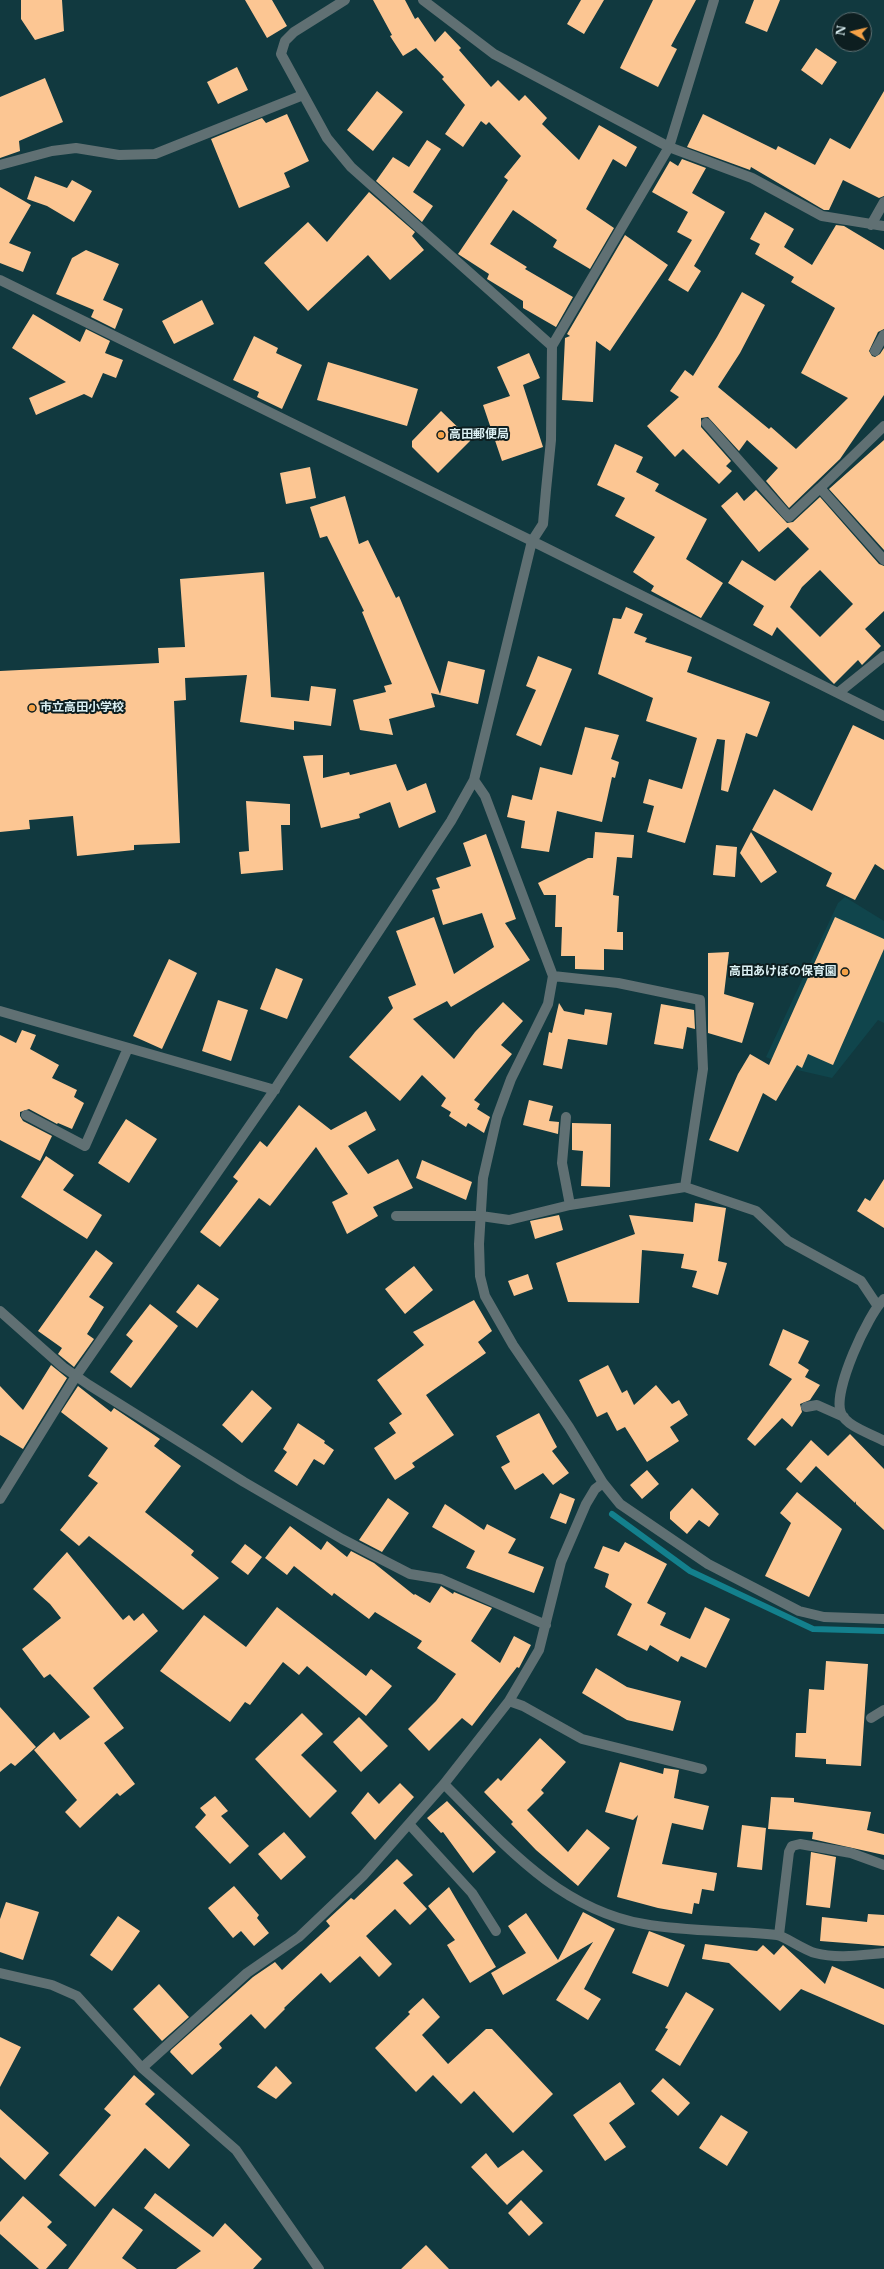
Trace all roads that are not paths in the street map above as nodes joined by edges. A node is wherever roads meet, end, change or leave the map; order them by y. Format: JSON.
{"nodes":[{"id":1,"x":345,"y":0,"type":"edge"},
{"id":2,"x":423,"y":0,"type":"edge"},
{"id":3,"x":714,"y":0,"type":"edge"},
{"id":4,"x":303,"y":95,"type":"junction"},
{"id":5,"x":669,"y":147,"type":"junction"},
{"id":6,"x":0,"y":165,"type":"edge"},
{"id":7,"x":884,"y":202,"type":"edge"},
{"id":8,"x":870,"y":225,"type":"junction"},
{"id":9,"x":884,"y":226,"type":"edge"},
{"id":10,"x":0,"y":280,"type":"edge"},
{"id":11,"x":884,"y":335,"type":"edge"},
{"id":12,"x":552,"y":346,"type":"junction"},
{"id":13,"x":875,"y":351,"type":"dead end"},
{"id":14,"x":706,"y":423,"type":"dead end"},
{"id":15,"x":884,"y":426,"type":"edge"},
{"id":16,"x":820,"y":488,"type":"junction"},
{"id":17,"x":532,"y":541,"type":"junction"},
{"id":18,"x":884,"y":560,"type":"edge"},
{"id":19,"x":884,"y":656,"type":"edge"},
{"id":20,"x":838,"y":693,"type":"junction"},
{"id":21,"x":884,"y":716,"type":"edge"},
{"id":22,"x":474,"y":780,"type":"junction"},
{"id":23,"x":552,"y":976,"type":"junction"},
{"id":24,"x":0,"y":1011,"type":"edge"},
{"id":25,"x":128,"y":1048,"type":"junction"},
{"id":26,"x":275,"y":1090,"type":"junction"},
{"id":27,"x":26,"y":1115,"type":"dead end"},
{"id":28,"x":566,"y":1118,"type":"dead end"},
{"id":29,"x":685,"y":1187,"type":"junction"},
{"id":30,"x":570,"y":1205,"type":"junction"},
{"id":31,"x":396,"y":1216,"type":"dead end"},
{"id":32,"x":481,"y":1216,"type":"junction"},
{"id":33,"x":881,"y":1302,"type":"edge"},
{"id":34,"x":0,"y":1311,"type":"edge"},
{"id":35,"x":76,"y":1376,"type":"junction"},
{"id":36,"x":806,"y":1408,"type":"dead end"},
{"id":37,"x":844,"y":1417,"type":"junction"},
{"id":38,"x":884,"y":1441,"type":"edge"},
{"id":39,"x":603,"y":1483,"type":"junction"},
{"id":40,"x":0,"y":1499,"type":"edge"},
{"id":41,"x":884,"y":1619,"type":"edge"},
{"id":42,"x":546,"y":1625,"type":"junction"},
{"id":43,"x":509,"y":1701,"type":"junction"},
{"id":44,"x":884,"y":1710,"type":"edge"},
{"id":45,"x":871,"y":1718,"type":"dead end"},
{"id":46,"x":702,"y":1769,"type":"dead end"},
{"id":47,"x":444,"y":1784,"type":"junction"},
{"id":48,"x":409,"y":1824,"type":"junction"},
{"id":49,"x":884,"y":1865,"type":"edge"},
{"id":50,"x":496,"y":1931,"type":"dead end"},
{"id":51,"x":779,"y":1935,"type":"junction"},
{"id":52,"x":884,"y":1953,"type":"edge"},
{"id":53,"x":0,"y":1973,"type":"edge"},
{"id":54,"x":142,"y":2068,"type":"junction"},
{"id":55,"x":319,"y":2269,"type":"edge"}],
"edges":[{"from":1,"to":4,"type":"street"},
{"from":2,"to":5,"type":"street"},
{"from":3,"to":5,"type":"street"},
{"from":4,"to":6,"type":"street"},
{"from":4,"to":12,"type":"street"},
{"from":5,"to":8,"type":"street"},
{"from":5,"to":12,"type":"street"},
{"from":7,"to":8,"type":"street"},
{"from":8,"to":9,"type":"street"},
{"from":10,"to":17,"type":"street"},
{"from":11,"to":13,"type":"street"},
{"from":12,"to":17,"type":"street"},
{"from":14,"to":16,"type":"street"},
{"from":15,"to":16,"type":"street"},
{"from":16,"to":18,"type":"street"},
{"from":17,"to":20,"type":"street"},
{"from":17,"to":22,"type":"street"},
{"from":19,"to":20,"type":"street"},
{"from":20,"to":21,"type":"street"},
{"from":22,"to":23,"type":"street"},
{"from":22,"to":26,"type":"street"},
{"from":23,"to":29,"type":"street"},
{"from":23,"to":32,"type":"street"},
{"from":24,"to":25,"type":"street"},
{"from":25,"to":26,"type":"street"},
{"from":25,"to":27,"type":"street"},
{"from":26,"to":35,"type":"street"},
{"from":28,"to":30,"type":"street"},
{"from":29,"to":30,"type":"street"},
{"from":29,"to":33,"type":"street"},
{"from":30,"to":32,"type":"street"},
{"from":31,"to":32,"type":"street"},
{"from":32,"to":39,"type":"street"},
{"from":33,"to":37,"type":"street"},
{"from":34,"to":35,"type":"street"},
{"from":35,"to":40,"type":"street"},
{"from":35,"to":42,"type":"street"},
{"from":36,"to":37,"type":"street"},
{"from":37,"to":38,"type":"street"},
{"from":39,"to":41,"type":"street"},
{"from":39,"to":42,"type":"street"},
{"from":42,"to":43,"type":"street"},
{"from":43,"to":46,"type":"street"},
{"from":43,"to":47,"type":"street"},
{"from":44,"to":45,"type":"street"},
{"from":47,"to":48,"type":"street"},
{"from":47,"to":51,"type":"street"},
{"from":48,"to":50,"type":"street"},
{"from":48,"to":54,"type":"street"},
{"from":49,"to":51,"type":"street"},
{"from":51,"to":52,"type":"street"},
{"from":53,"to":54,"type":"street"},
{"from":54,"to":55,"type":"street"}]}
